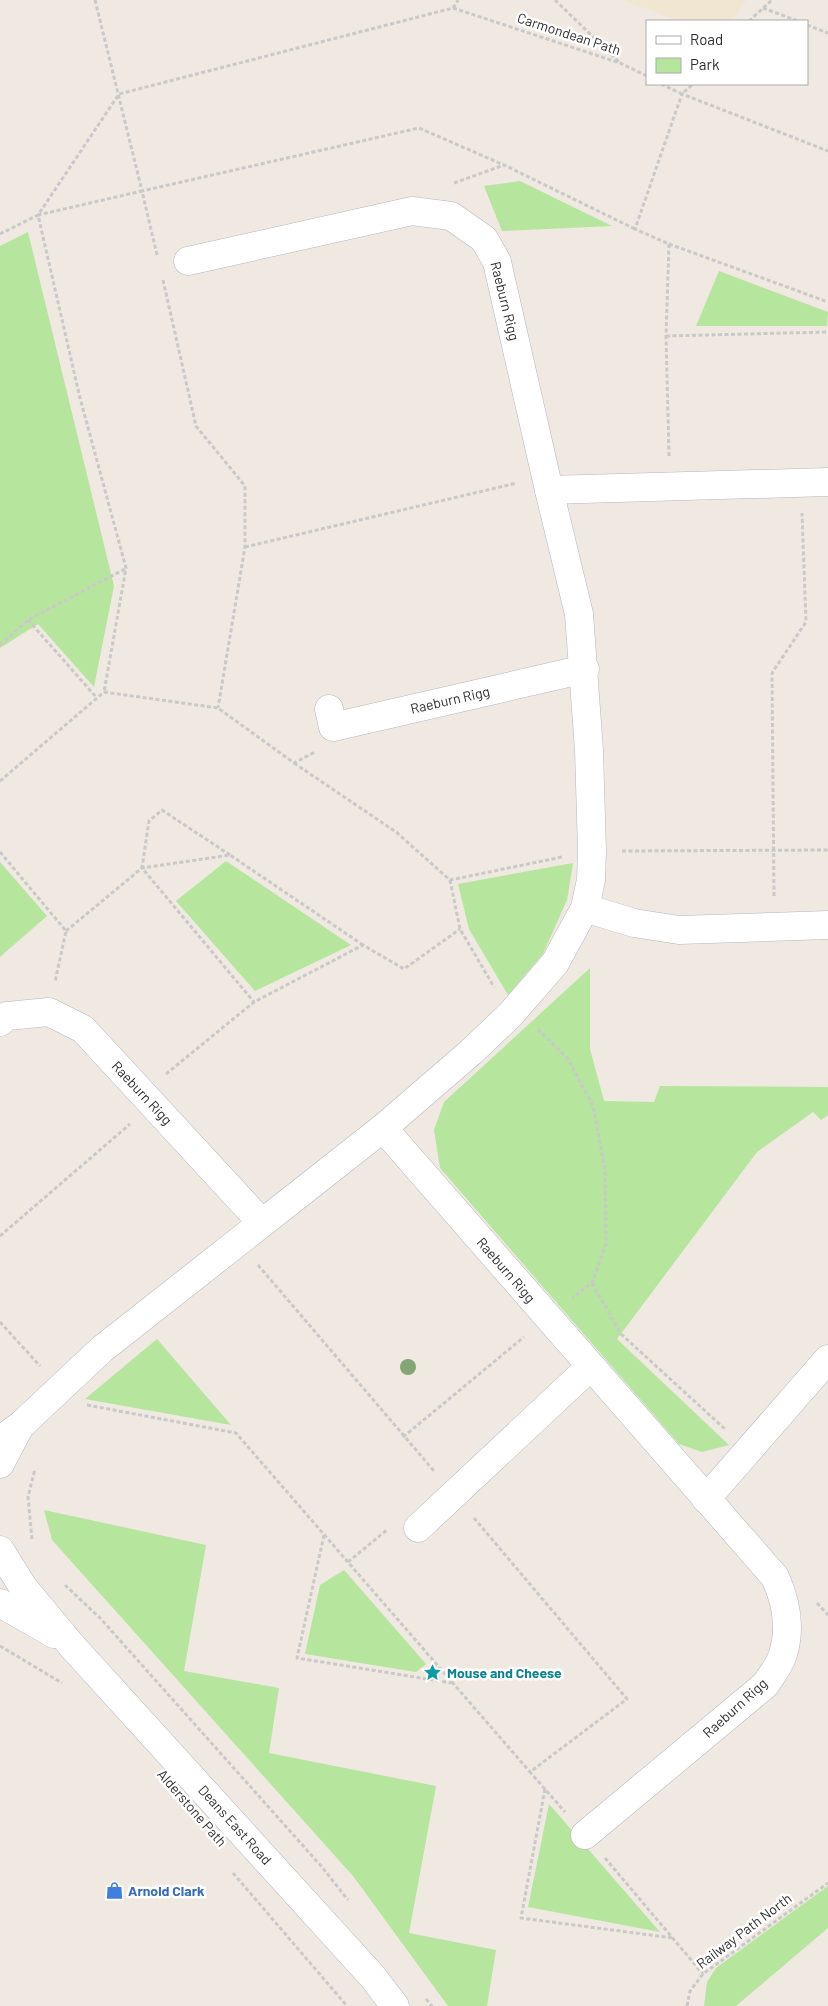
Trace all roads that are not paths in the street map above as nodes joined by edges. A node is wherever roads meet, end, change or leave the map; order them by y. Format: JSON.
{"nodes":[{"id":1,"x":188,"y":261,"type":"road end"},
{"id":2,"x":828,"y":482,"type":"edge"},
{"id":3,"x":547,"y":483,"type":"junction"},
{"id":4,"x":585,"y":669,"type":"junction"},
{"id":5,"x":331,"y":718,"type":"road end"},
{"id":6,"x":585,"y":908,"type":"junction"},
{"id":7,"x":828,"y":926,"type":"edge"},
{"id":8,"x":0,"y":1022,"type":"edge"},
{"id":9,"x":383,"y":1128,"type":"junction"},
{"id":10,"x":262,"y":1223,"type":"junction"},
{"id":11,"x":828,"y":1358,"type":"edge"},
{"id":12,"x":590,"y":1367,"type":"junction"},
{"id":13,"x":10,"y":1433,"type":"edge"},
{"id":14,"x":0,"y":1464,"type":"edge"},
{"id":15,"x":706,"y":1500,"type":"junction"},
{"id":16,"x":418,"y":1528,"type":"road end"},
{"id":17,"x":0,"y":1550,"type":"edge"},
{"id":18,"x":0,"y":1603,"type":"edge"},
{"id":19,"x":72,"y":1646,"type":"junction"},
{"id":20,"x":585,"y":1835,"type":"road end"},
{"id":21,"x":396,"y":2006,"type":"edge"}],
"edges":[{"from":1,"to":3,"type":"street","name":"Raeburn Rigg"},
{"from":2,"to":3,"type":"street"},
{"from":3,"to":4,"type":"street","name":"Raeburn Rigg"},
{"from":4,"to":5,"type":"street","name":"Raeburn Rigg"},
{"from":4,"to":6,"type":"street","name":"Raeburn Rigg"},
{"from":6,"to":7,"type":"street"},
{"from":6,"to":9,"type":"street","name":"Raeburn Rigg"},
{"from":8,"to":10,"type":"street","name":"Raeburn Rigg"},
{"from":9,"to":10,"type":"street","name":"Raeburn Rigg"},
{"from":9,"to":12,"type":"street","name":"Raeburn Rigg"},
{"from":10,"to":13,"type":"street","name":"Raeburn Rigg"},
{"from":11,"to":15,"type":"street"},
{"from":12,"to":15,"type":"street","name":"Raeburn Rigg"},
{"from":12,"to":16,"type":"street"},
{"from":13,"to":14,"type":"street","name":"Raeburn Rigg"},
{"from":15,"to":20,"type":"street","name":"Raeburn Rigg"},
{"from":17,"to":19,"type":"street","name":"Deans East Road"},
{"from":18,"to":19,"type":"street","name":"Deans East Road"},
{"from":19,"to":21,"type":"street","name":"Deans East Road"}]}
